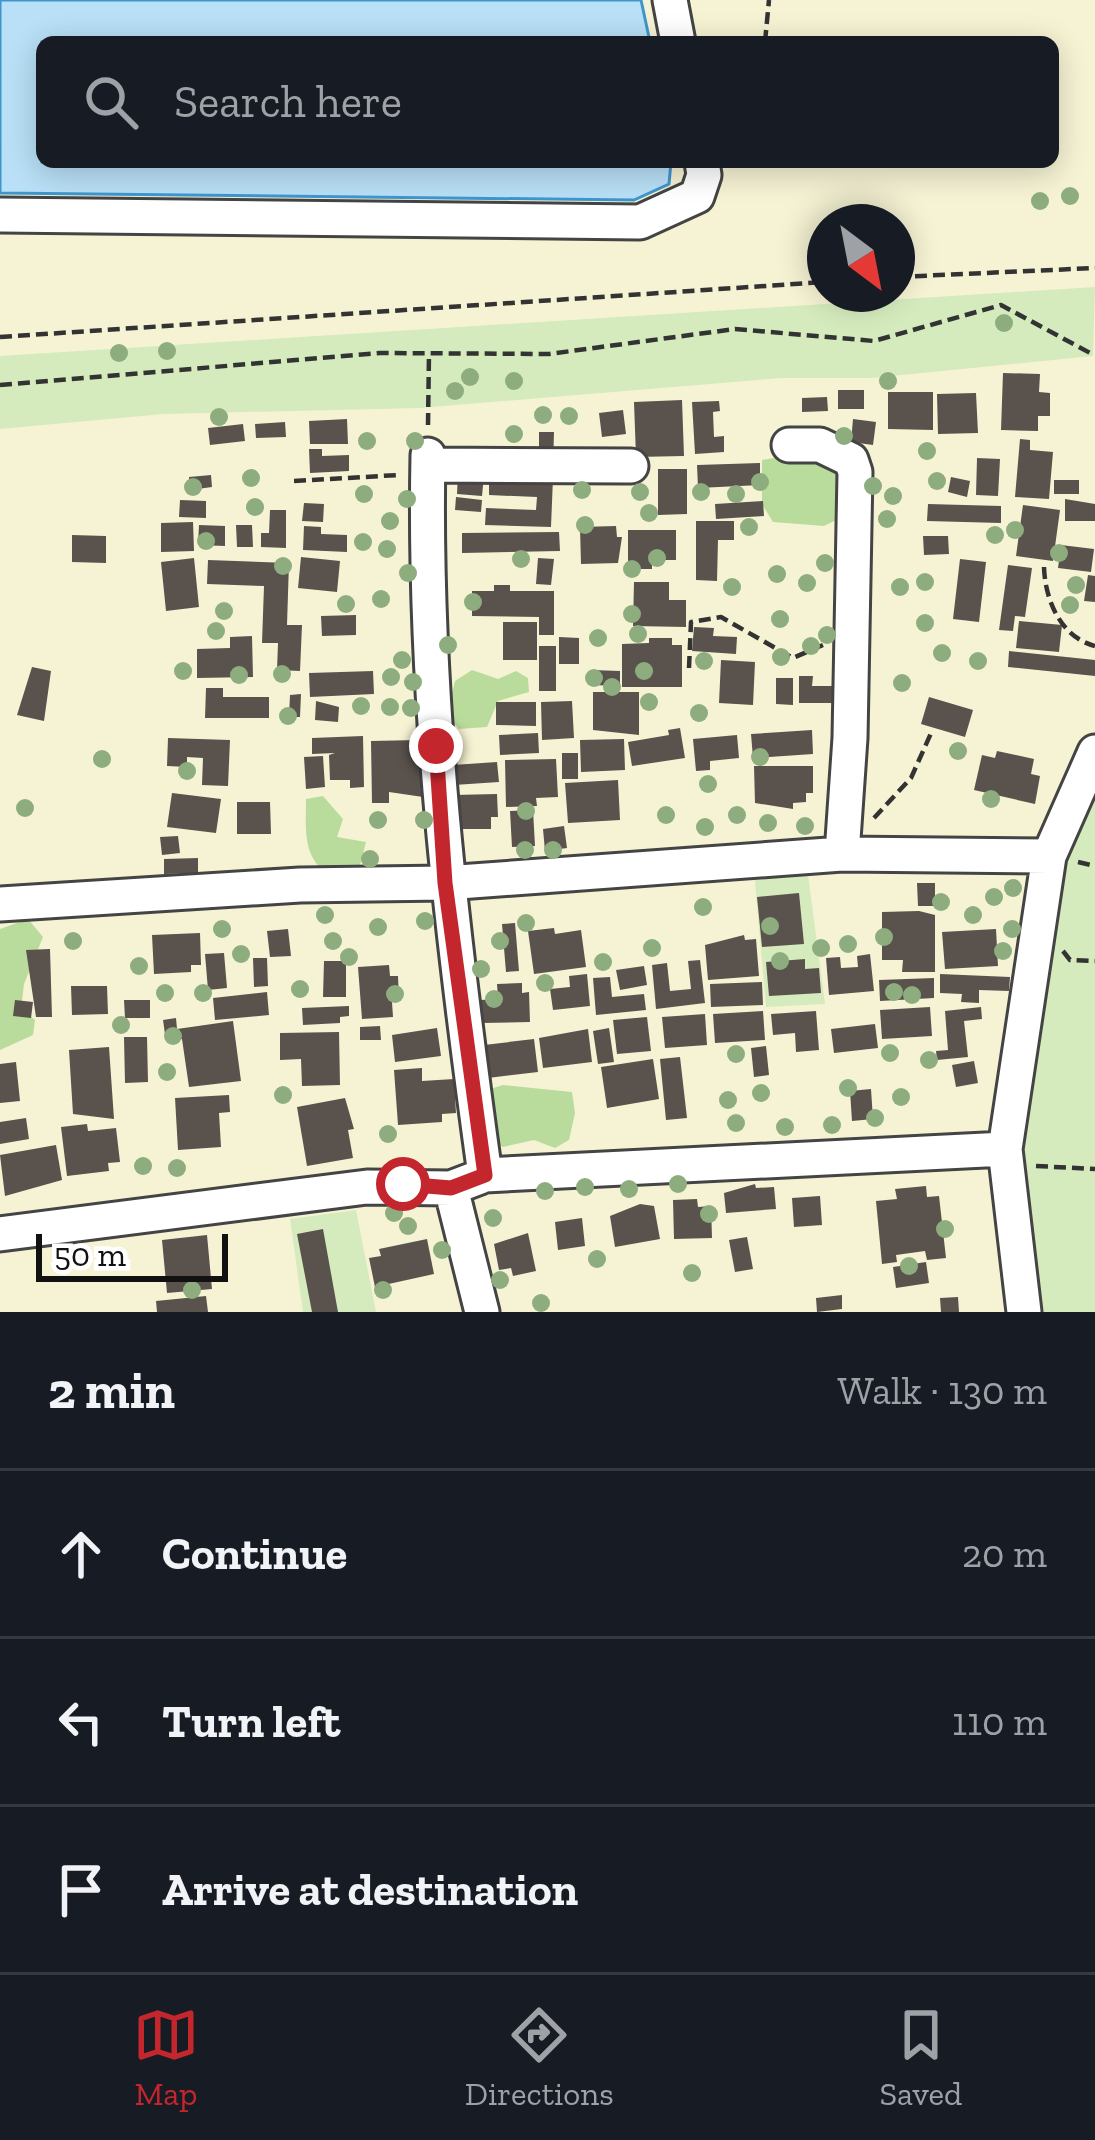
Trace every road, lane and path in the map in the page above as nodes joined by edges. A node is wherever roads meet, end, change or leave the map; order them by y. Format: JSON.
{"nodes":[{"id":1,"x":670,"y":0,"type":"edge"},
{"id":2,"x":769,"y":0,"type":"edge"},
{"id":3,"x":677,"y":36,"type":"edge"},
{"id":4,"x":766,"y":36,"type":"edge"},
{"id":5,"x":703,"y":168,"type":"edge"},
{"id":6,"x":0,"y":215,"type":"edge"},
{"id":7,"x":1095,"y":268,"type":"edge"},
{"id":8,"x":915,"y":276,"type":"edge"},
{"id":9,"x":807,"y":283,"type":"edge"},
{"id":10,"x":0,"y":337,"type":"edge"},
{"id":11,"x":430,"y":353,"type":"junction"},
{"id":12,"x":1092,"y":354,"type":"edge"},
{"id":13,"x":0,"y":385,"type":"edge"},
{"id":14,"x":789,"y":445,"type":"dead end"},
{"id":15,"x":631,"y":466,"type":"dead end"},
{"id":16,"x":428,"y":468,"type":"junction"},
{"id":17,"x":294,"y":481,"type":"dead end"},
{"id":18,"x":1044,"y":567,"type":"dead end"},
{"id":19,"x":853,"y":638,"type":"junction"},
{"id":20,"x":1095,"y":646,"type":"edge"},
{"id":21,"x":688,"y":668,"type":"dead end"},
{"id":22,"x":932,"y":730,"type":"dead end"},
{"id":23,"x":1095,"y":752,"type":"edge"},
{"id":24,"x":842,"y":854,"type":"junction"},
{"id":25,"x":1048,"y":856,"type":"junction"},
{"id":26,"x":445,"y":883,"type":"junction"},
{"id":27,"x":0,"y":904,"type":"edge"},
{"id":28,"x":1006,"y":1160,"type":"junction"},
{"id":29,"x":1095,"y":1169,"type":"edge"},
{"id":30,"x":485,"y":1175,"type":"junction"},
{"id":31,"x":451,"y":1188,"type":"junction"},
{"id":32,"x":0,"y":1234,"type":"edge"},
{"id":33,"x":482,"y":1312,"type":"edge"},
{"id":34,"x":1024,"y":1312,"type":"edge"}],
"edges":[{"from":1,"to":3,"type":"street"},
{"from":2,"to":4,"type":"path"},
{"from":5,"to":6,"type":"street"},
{"from":7,"to":8,"type":"path"},
{"from":9,"to":10,"type":"path"},
{"from":11,"to":12,"type":"path"},
{"from":11,"to":13,"type":"path"},
{"from":11,"to":16,"type":"path"},
{"from":14,"to":19,"type":"street"},
{"from":15,"to":16,"type":"street"},
{"from":16,"to":17,"type":"path"},
{"from":16,"to":26,"type":"street"},
{"from":18,"to":20,"type":"path"},
{"from":19,"to":21,"type":"path"},
{"from":19,"to":24,"type":"street"},
{"from":22,"to":24,"type":"path"},
{"from":23,"to":25,"type":"street"},
{"from":24,"to":25,"type":"street"},
{"from":24,"to":26,"type":"street"},
{"from":25,"to":28,"type":"street"},
{"from":26,"to":27,"type":"street"},
{"from":26,"to":30,"type":"street"},
{"from":28,"to":29,"type":"path"},
{"from":28,"to":30,"type":"street"},
{"from":28,"to":34,"type":"street"},
{"from":30,"to":31,"type":"street"},
{"from":31,"to":32,"type":"street"},
{"from":31,"to":33,"type":"street"}]}
